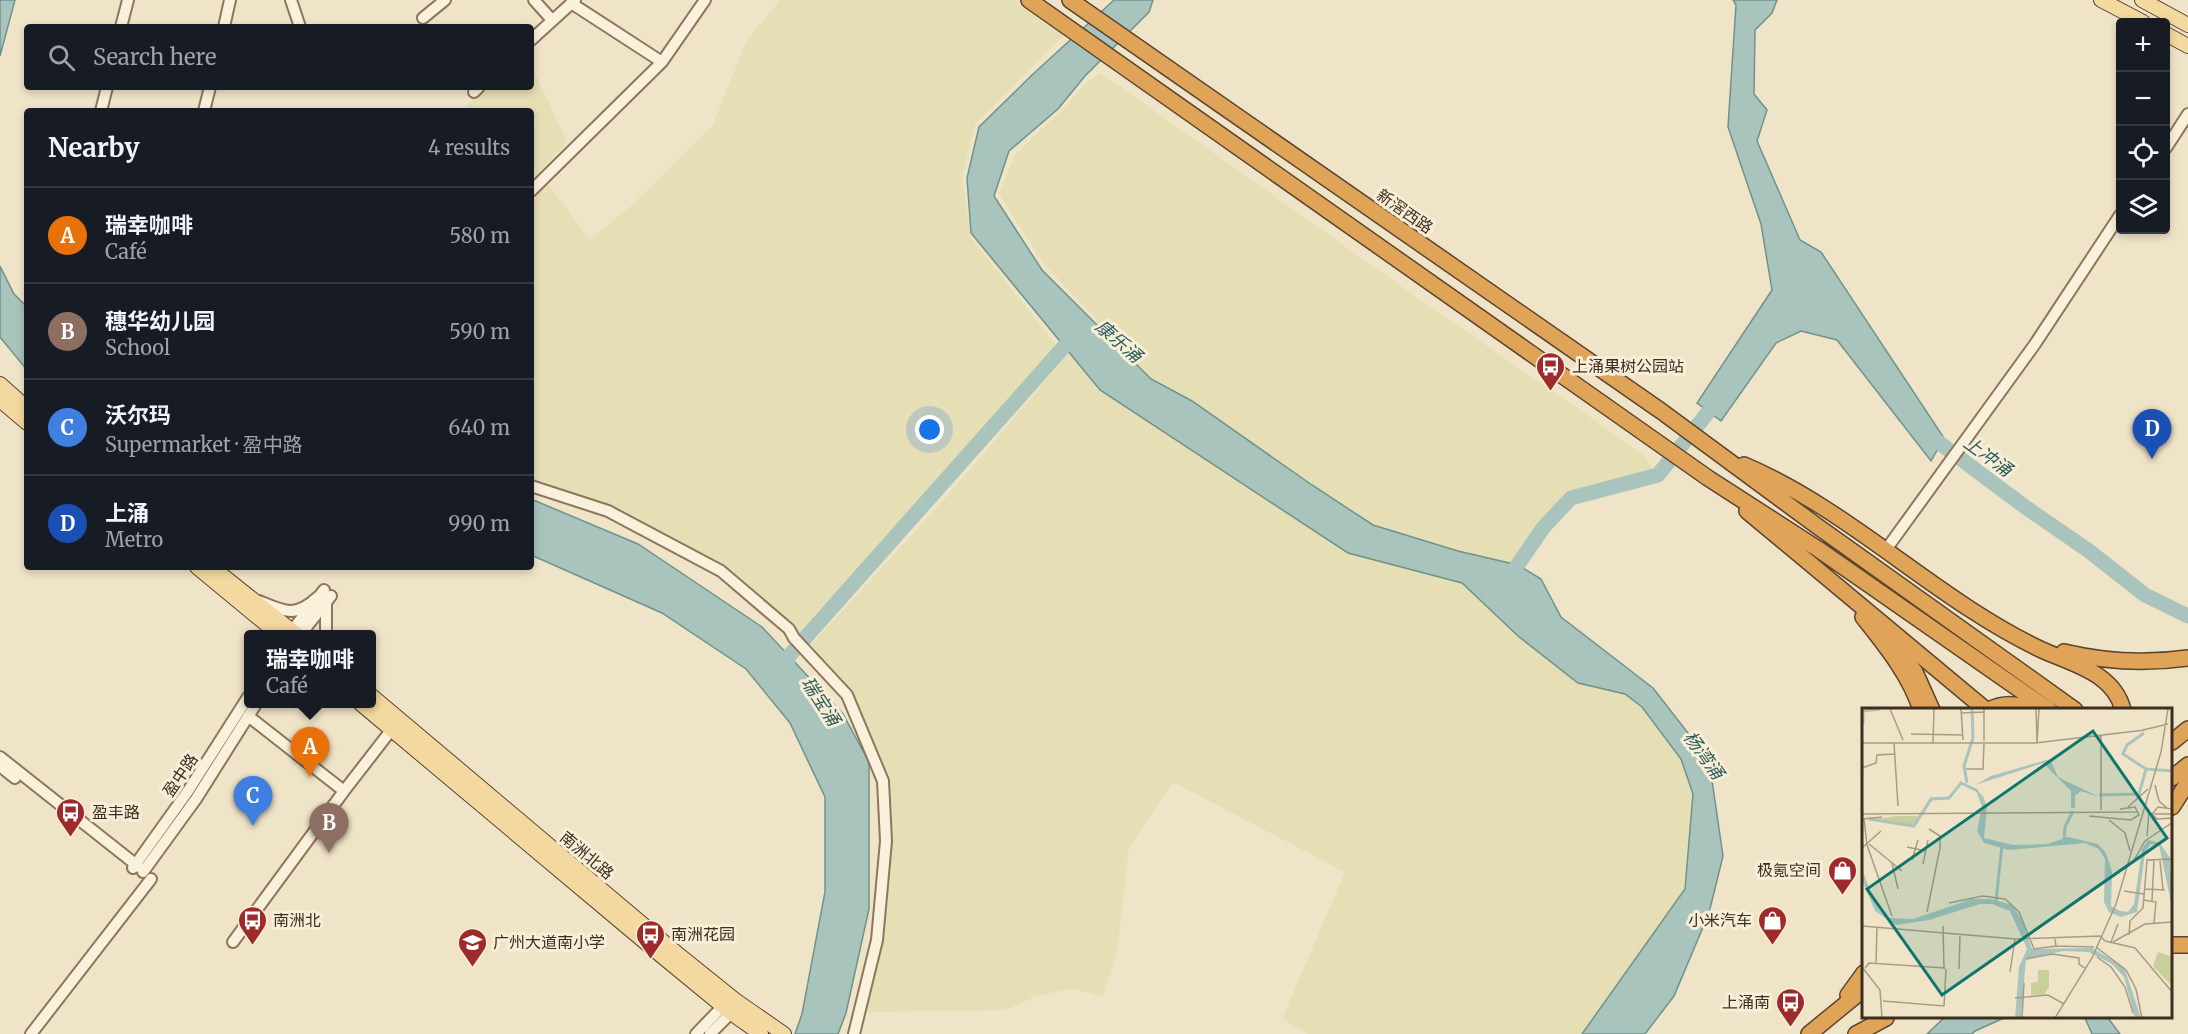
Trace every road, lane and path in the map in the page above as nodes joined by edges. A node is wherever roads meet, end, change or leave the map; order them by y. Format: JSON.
{"nodes":[{"id":1,"x":128,"y":0,"type":"edge"},
{"id":2,"x":230,"y":0,"type":"edge"},
{"id":3,"x":291,"y":0,"type":"edge"},
{"id":4,"x":445,"y":0,"type":"edge"},
{"id":5,"x":534,"y":0,"type":"edge"},
{"id":6,"x":705,"y":0,"type":"edge"},
{"id":7,"x":1029,"y":0,"type":"edge"},
{"id":8,"x":1070,"y":0,"type":"edge"},
{"id":9,"x":2101,"y":0,"type":"edge"},
{"id":10,"x":2142,"y":0,"type":"edge"},
{"id":11,"x":573,"y":2,"type":"edge"},
{"id":12,"x":423,"y":18,"type":"dead end"},
{"id":13,"x":2135,"y":18,"type":"edge"},
{"id":14,"x":552,"y":20,"type":"junction"},
{"id":15,"x":123,"y":24,"type":"edge"},
{"id":16,"x":225,"y":24,"type":"edge"},
{"id":17,"x":299,"y":24,"type":"edge"},
{"id":18,"x":2188,"y":25,"type":"edge"},
{"id":19,"x":2170,"y":36,"type":"edge"},
{"id":20,"x":534,"y":37,"type":"edge"},
{"id":21,"x":2188,"y":46,"type":"edge"},
{"id":22,"x":662,"y":62,"type":"junction"},
{"id":23,"x":106,"y":90,"type":"edge"},
{"id":24,"x":209,"y":90,"type":"edge"},
{"id":25,"x":102,"y":108,"type":"edge"},
{"id":26,"x":205,"y":108,"type":"edge"},
{"id":27,"x":2188,"y":114,"type":"edge"},
{"id":28,"x":2170,"y":142,"type":"edge"},
{"id":29,"x":534,"y":188,"type":"edge"},
{"id":30,"x":2116,"y":222,"type":"edge"},
{"id":31,"x":0,"y":384,"type":"edge"},
{"id":32,"x":0,"y":400,"type":"edge"},
{"id":33,"x":24,"y":405,"type":"edge"},
{"id":34,"x":24,"y":420,"type":"edge"},
{"id":35,"x":1719,"y":454,"type":"junction"},
{"id":36,"x":1708,"y":478,"type":"junction"},
{"id":37,"x":534,"y":487,"type":"edge"},
{"id":38,"x":1885,"y":551,"type":"junction"},
{"id":39,"x":200,"y":570,"type":"edge"},
{"id":40,"x":216,"y":570,"type":"edge"},
{"id":41,"x":1830,"y":582,"type":"junction"},
{"id":42,"x":325,"y":597,"type":"junction"},
{"id":43,"x":250,"y":598,"type":"junction"},
{"id":44,"x":285,"y":630,"type":"edge"},
{"id":45,"x":286,"y":630,"type":"edge"},
{"id":46,"x":295,"y":630,"type":"edge"},
{"id":47,"x":326,"y":630,"type":"edge"},
{"id":48,"x":2006,"y":630,"type":"junction"},
{"id":49,"x":2188,"y":658,"type":"edge"},
{"id":50,"x":376,"y":699,"type":"edge"},
{"id":51,"x":244,"y":705,"type":"edge"},
{"id":52,"x":253,"y":708,"type":"edge"},
{"id":53,"x":366,"y":708,"type":"edge"},
{"id":54,"x":1920,"y":708,"type":"edge"},
{"id":55,"x":1931,"y":708,"type":"edge"},
{"id":56,"x":1985,"y":708,"type":"edge"},
{"id":57,"x":2025,"y":708,"type":"edge"},
{"id":58,"x":2046,"y":708,"type":"edge"},
{"id":59,"x":2072,"y":708,"type":"edge"},
{"id":60,"x":2122,"y":708,"type":"edge"},
{"id":61,"x":248,"y":716,"type":"junction"},
{"id":62,"x":392,"y":729,"type":"junction"},
{"id":63,"x":2188,"y":729,"type":"edge"},
{"id":64,"x":2173,"y":741,"type":"edge"},
{"id":65,"x":0,"y":757,"type":"edge"},
{"id":66,"x":2188,"y":765,"type":"edge"},
{"id":67,"x":0,"y":766,"type":"edge"},
{"id":68,"x":2173,"y":777,"type":"edge"},
{"id":69,"x":2188,"y":782,"type":"edge"},
{"id":70,"x":344,"y":791,"type":"junction"},
{"id":71,"x":2173,"y":805,"type":"edge"},
{"id":72,"x":141,"y":871,"type":"junction"},
{"id":73,"x":233,"y":942,"type":"dead end"},
{"id":74,"x":1862,"y":976,"type":"edge"},
{"id":75,"x":1862,"y":991,"type":"edge"},
{"id":76,"x":730,"y":1006,"type":"junction"},
{"id":77,"x":1837,"y":1012,"type":"junction"},
{"id":78,"x":1874,"y":1019,"type":"edge"},
{"id":79,"x":1882,"y":1019,"type":"edge"},
{"id":80,"x":31,"y":1034,"type":"edge"},
{"id":81,"x":696,"y":1034,"type":"edge"},
{"id":82,"x":710,"y":1034,"type":"edge"},
{"id":83,"x":761,"y":1034,"type":"edge"},
{"id":84,"x":784,"y":1034,"type":"edge"},
{"id":85,"x":854,"y":1034,"type":"edge"},
{"id":86,"x":1809,"y":1034,"type":"edge"},
{"id":87,"x":1856,"y":1034,"type":"edge"}],
"edges":[{"from":1,"to":15,"type":"street"},
{"from":2,"to":16,"type":"street"},
{"from":3,"to":17,"type":"street"},
{"from":4,"to":12,"type":"street"},
{"from":5,"to":14,"type":"street"},
{"from":6,"to":22,"type":"street"},
{"from":7,"to":36,"type":"highway"},
{"from":8,"to":35,"type":"highway","name":"新滘西路"},
{"from":9,"to":13,"type":"main road"},
{"from":10,"to":18,"type":"main road"},
{"from":11,"to":14,"type":"street"},
{"from":11,"to":22,"type":"street"},
{"from":14,"to":20,"type":"street"},
{"from":19,"to":21,"type":"main road"},
{"from":22,"to":29,"type":"street"},
{"from":23,"to":25,"type":"street"},
{"from":24,"to":26,"type":"street"},
{"from":27,"to":28,"type":"street"},
{"from":30,"to":38,"type":"street"},
{"from":31,"to":33,"type":"main road"},
{"from":32,"to":34,"type":"main road"},
{"from":35,"to":38,"type":"highway"},
{"from":35,"to":59,"type":"highway"},
{"from":36,"to":41,"type":"highway"},
{"from":36,"to":58,"type":"highway"},
{"from":37,"to":85,"type":"street"},
{"from":38,"to":48,"type":"highway"},
{"from":39,"to":44,"type":"main road"},
{"from":40,"to":43,"type":"main road"},
{"from":41,"to":54,"type":"highway"},
{"from":41,"to":55,"type":"highway"},
{"from":41,"to":56,"type":"highway"},
{"from":42,"to":43,"type":"street"},
{"from":42,"to":46,"type":"street"},
{"from":42,"to":47,"type":"street"},
{"from":43,"to":45,"type":"main road"},
{"from":48,"to":49,"type":"highway"},
{"from":48,"to":60,"type":"highway"},
{"from":50,"to":76,"type":"main road","name":"南洲北路"},
{"from":51,"to":72,"type":"street","name":"盈中路"},
{"from":52,"to":61,"type":"street","name":"盈中路"},
{"from":53,"to":62,"type":"main road","name":"南洲北路"},
{"from":56,"to":57,"type":"highway"},
{"from":61,"to":70,"type":"street"},
{"from":61,"to":72,"type":"street","name":"盈中路"},
{"from":62,"to":70,"type":"street"},
{"from":62,"to":76,"type":"main road","name":"南洲北路"},
{"from":63,"to":64,"type":"highway"},
{"from":65,"to":72,"type":"street"},
{"from":66,"to":68,"type":"highway"},
{"from":67,"to":72,"type":"street"},
{"from":69,"to":71,"type":"highway"},
{"from":70,"to":73,"type":"street"},
{"from":72,"to":80,"type":"street","name":"盈中路"},
{"from":74,"to":77,"type":"highway"},
{"from":75,"to":77,"type":"highway"},
{"from":76,"to":81,"type":"street"},
{"from":76,"to":82,"type":"street"},
{"from":76,"to":83,"type":"main road","name":"南洲北路"},
{"from":76,"to":84,"type":"main road","name":"南洲北路"},
{"from":77,"to":86,"type":"highway"},
{"from":78,"to":87,"type":"highway"},
{"from":79,"to":87,"type":"highway"}]}
